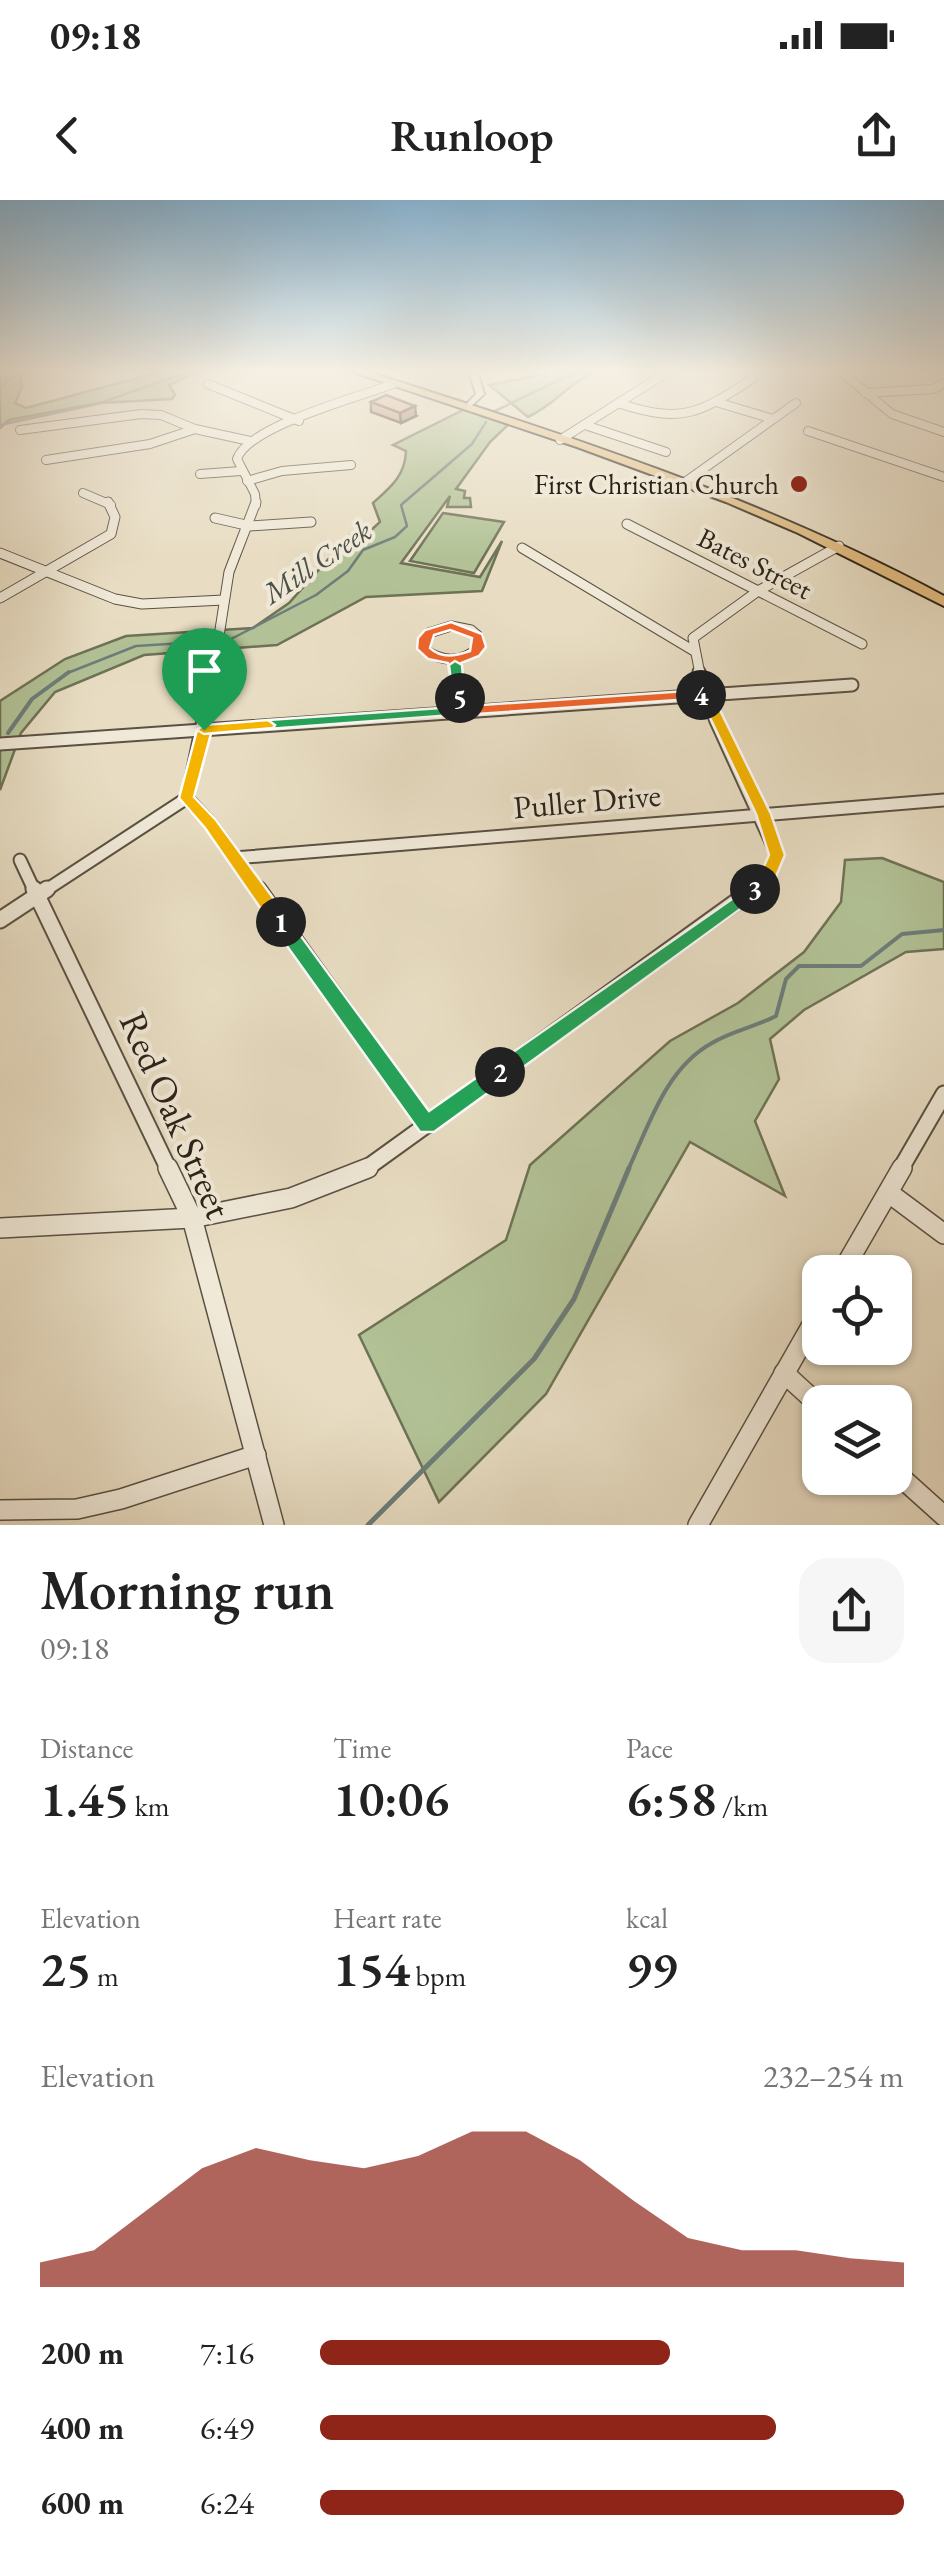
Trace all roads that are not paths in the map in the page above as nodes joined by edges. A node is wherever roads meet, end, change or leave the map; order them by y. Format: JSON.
{"nodes":[{"id":1,"x":184,"y":433,"type":"edge"},
{"id":2,"x":213,"y":433,"type":"edge"},
{"id":3,"x":270,"y":433,"type":"edge"},
{"id":4,"x":539,"y":433,"type":"edge"},
{"id":5,"x":572,"y":433,"type":"edge"},
{"id":6,"x":606,"y":433,"type":"edge"},
{"id":7,"x":753,"y":433,"type":"edge"},
{"id":8,"x":813,"y":433,"type":"edge"},
{"id":9,"x":560,"y":440,"type":"junction"},
{"id":10,"x":250,"y":441,"type":"junction"},
{"id":11,"x":666,"y":452,"type":"dead end"},
{"id":12,"x":46,"y":460,"type":"dead end"},
{"id":13,"x":350,"y":465,"type":"dead end"},
{"id":14,"x":200,"y":474,"type":"dead end"},
{"id":15,"x":244,"y":476,"type":"junction"},
{"id":16,"x":944,"y":477,"type":"edge"},
{"id":17,"x":684,"y":482,"type":"junction"},
{"id":18,"x":83,"y":493,"type":"dead end"},
{"id":19,"x":215,"y":518,"type":"dead end"},
{"id":20,"x":311,"y":522,"type":"dead end"},
{"id":21,"x":249,"y":524,"type":"junction"},
{"id":22,"x":627,"y":524,"type":"dead end"},
{"id":23,"x":839,"y":546,"type":"junction"},
{"id":24,"x":522,"y":548,"type":"dead end"},
{"id":25,"x":0,"y":553,"type":"edge"},
{"id":26,"x":46,"y":573,"type":"junction"},
{"id":27,"x":758,"y":591,"type":"junction"},
{"id":28,"x":0,"y":598,"type":"edge"},
{"id":29,"x":224,"y":600,"type":"junction"},
{"id":30,"x":944,"y":602,"type":"edge"},
{"id":31,"x":862,"y":644,"type":"dead end"},
{"id":32,"x":694,"y":651,"type":"junction"},
{"id":33,"x":454,"y":660,"type":"junction"},
{"id":34,"x":852,"y":685,"type":"dead end"},
{"id":35,"x":705,"y":694,"type":"junction"},
{"id":36,"x":462,"y":710,"type":"junction"},
{"id":37,"x":204,"y":730,"type":"junction"},
{"id":38,"x":0,"y":744,"type":"edge"},
{"id":39,"x":186,"y":798,"type":"junction"},
{"id":40,"x":944,"y":800,"type":"edge"},
{"id":41,"x":764,"y":814,"type":"junction"},
{"id":42,"x":234,"y":858,"type":"junction"},
{"id":43,"x":20,"y":860,"type":"dead end"},
{"id":44,"x":35,"y":898,"type":"junction"},
{"id":45,"x":0,"y":920,"type":"edge"},
{"id":46,"x":944,"y":1094,"type":"edge"},
{"id":47,"x":427,"y":1125,"type":"junction"},
{"id":48,"x":889,"y":1193,"type":"junction"},
{"id":49,"x":192,"y":1218,"type":"junction"},
{"id":50,"x":0,"y":1228,"type":"edge"},
{"id":51,"x":944,"y":1234,"type":"edge"},
{"id":52,"x":852,"y":1255,"type":"edge"},
{"id":53,"x":802,"y":1342,"type":"edge"},
{"id":54,"x":784,"y":1373,"type":"junction"},
{"id":55,"x":802,"y":1390,"type":"edge"},
{"id":56,"x":256,"y":1456,"type":"junction"},
{"id":57,"x":912,"y":1487,"type":"edge"},
{"id":58,"x":0,"y":1510,"type":"edge"},
{"id":59,"x":944,"y":1516,"type":"edge"},
{"id":60,"x":274,"y":1525,"type":"edge"},
{"id":61,"x":698,"y":1525,"type":"edge"}],
"edges":[{"from":1,"to":12,"type":"street"},
{"from":2,"to":10,"type":"street"},
{"from":3,"to":10,"type":"street"},
{"from":4,"to":9,"type":"main road"},
{"from":5,"to":9,"type":"street"},
{"from":6,"to":11,"type":"street"},
{"from":7,"to":17,"type":"street"},
{"from":8,"to":16,"type":"street"},
{"from":9,"to":17,"type":"main road"},
{"from":10,"to":15,"type":"street"},
{"from":13,"to":15,"type":"street"},
{"from":14,"to":15,"type":"street"},
{"from":15,"to":21,"type":"street"},
{"from":17,"to":23,"type":"main road"},
{"from":18,"to":26,"type":"street"},
{"from":19,"to":21,"type":"street"},
{"from":20,"to":21,"type":"street"},
{"from":21,"to":29,"type":"street"},
{"from":22,"to":27,"type":"street","name":"Bates Street"},
{"from":23,"to":27,"type":"street"},
{"from":23,"to":30,"type":"main road"},
{"from":24,"to":32,"type":"street"},
{"from":25,"to":26,"type":"street"},
{"from":26,"to":28,"type":"street"},
{"from":26,"to":29,"type":"street"},
{"from":27,"to":31,"type":"street","name":"Bates Street"},
{"from":27,"to":32,"type":"street"},
{"from":29,"to":37,"type":"street"},
{"from":32,"to":35,"type":"street"},
{"from":33,"to":33,"type":"street"},
{"from":33,"to":36,"type":"street"},
{"from":34,"to":35,"type":"street"},
{"from":35,"to":36,"type":"street"},
{"from":35,"to":41,"type":"street"},
{"from":36,"to":37,"type":"street"},
{"from":37,"to":38,"type":"street"},
{"from":37,"to":39,"type":"street"},
{"from":39,"to":42,"type":"street"},
{"from":39,"to":44,"type":"street"},
{"from":40,"to":41,"type":"street","name":"Puller Drive"},
{"from":41,"to":42,"type":"street","name":"Puller Drive"},
{"from":41,"to":47,"type":"street"},
{"from":42,"to":47,"type":"street"},
{"from":43,"to":44,"type":"street","name":"Red Oak Street"},
{"from":44,"to":45,"type":"street"},
{"from":44,"to":49,"type":"street","name":"Red Oak Street"},
{"from":46,"to":48,"type":"street"},
{"from":47,"to":49,"type":"street"},
{"from":48,"to":51,"type":"street"},
{"from":48,"to":52,"type":"street"},
{"from":49,"to":50,"type":"street"},
{"from":49,"to":56,"type":"street","name":"Red Oak Street"},
{"from":53,"to":54,"type":"street"},
{"from":54,"to":55,"type":"street"},
{"from":54,"to":61,"type":"street"},
{"from":56,"to":58,"type":"street"},
{"from":56,"to":60,"type":"street","name":"Red Oak Street"},
{"from":57,"to":59,"type":"street"}]}
